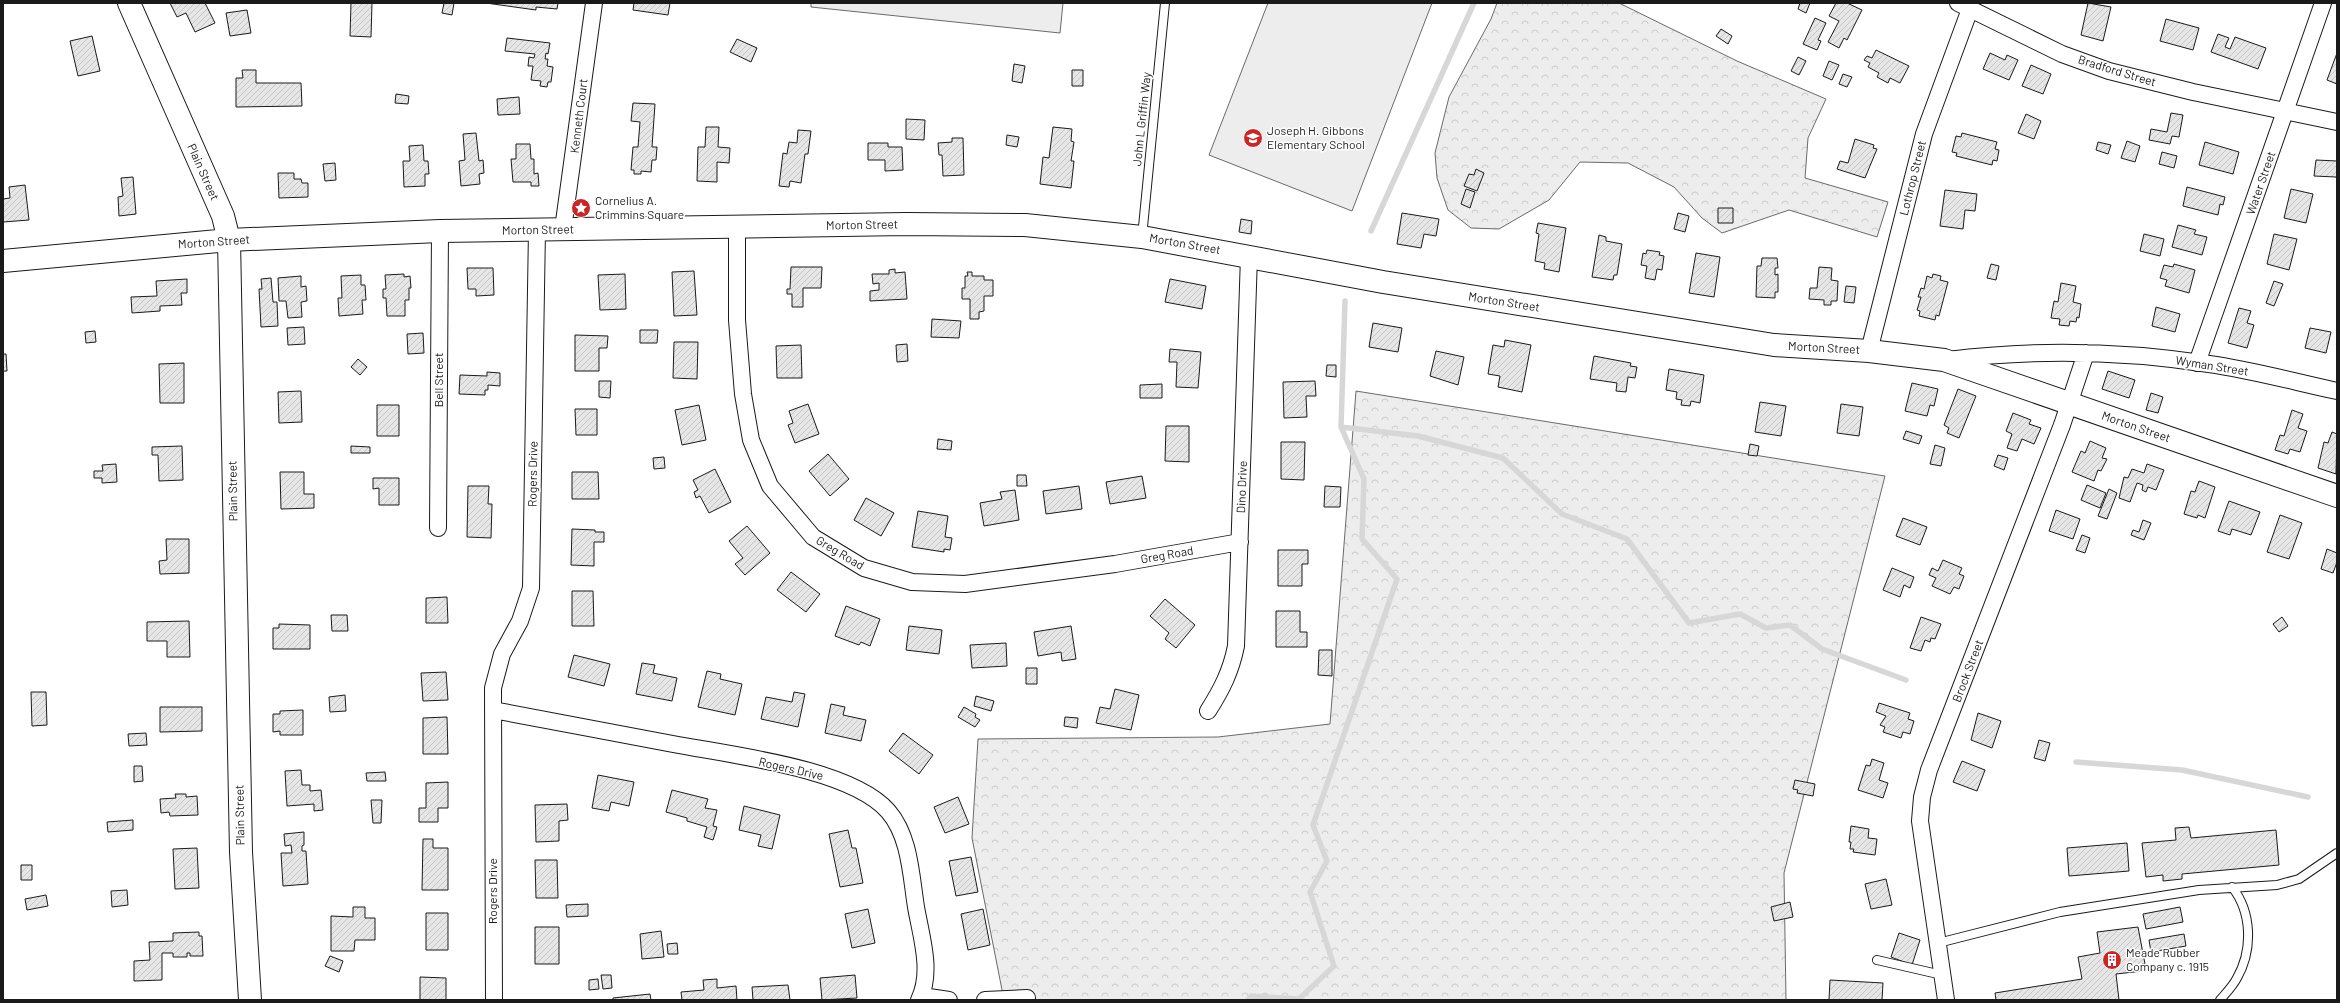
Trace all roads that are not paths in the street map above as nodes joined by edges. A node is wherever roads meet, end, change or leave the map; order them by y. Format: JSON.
{"nodes":[{"id":1,"x":129,"y":3,"type":"edge"},
{"id":2,"x":594,"y":3,"type":"edge"},
{"id":3,"x":1165,"y":3,"type":"edge"},
{"id":4,"x":2323,"y":3,"type":"edge"},
{"id":5,"x":1964,"y":6,"type":"edge"},
{"id":6,"x":2285,"y":112,"type":"junction"},
{"id":7,"x":2337,"y":122,"type":"edge"},
{"id":8,"x":737,"y":228,"type":"junction"},
{"id":9,"x":563,"y":229,"type":"junction"},
{"id":10,"x":537,"y":230,"type":"junction"},
{"id":11,"x":440,"y":231,"type":"junction"},
{"id":12,"x":1142,"y":237,"type":"junction"},
{"id":13,"x":229,"y":240,"type":"junction"},
{"id":14,"x":1249,"y":256,"type":"junction"},
{"id":15,"x":3,"y":261,"type":"edge"},
{"id":16,"x":1869,"y":351,"type":"junction"},
{"id":17,"x":2086,"y":353,"type":"junction"},
{"id":18,"x":1944,"y":360,"type":"junction"},
{"id":19,"x":2197,"y":363,"type":"junction"},
{"id":20,"x":2337,"y":391,"type":"edge"},
{"id":21,"x":2069,"y":404,"type":"junction"},
{"id":22,"x":2337,"y":496,"type":"edge"},
{"id":23,"x":438,"y":528,"type":"dead end"},
{"id":24,"x":1240,"y":542,"type":"junction"},
{"id":25,"x":493,"y":710,"type":"junction"},
{"id":26,"x":1208,"y":711,"type":"dead end"},
{"id":27,"x":2337,"y":853,"type":"edge"},
{"id":28,"x":2232,"y":887,"type":"junction"},
{"id":29,"x":1938,"y":943,"type":"junction"},
{"id":30,"x":1877,"y":960,"type":"dead end"},
{"id":31,"x":1942,"y":975,"type":"junction"},
{"id":32,"x":920,"y":998,"type":"edge"},
{"id":33,"x":1027,"y":998,"type":"dead end"},
{"id":34,"x":250,"y":1000,"type":"edge"},
{"id":35,"x":494,"y":1000,"type":"edge"},
{"id":36,"x":949,"y":1000,"type":"edge"},
{"id":37,"x":985,"y":1000,"type":"edge"},
{"id":38,"x":1946,"y":1000,"type":"edge"},
{"id":39,"x":2220,"y":1000,"type":"edge"}],
"edges":[{"from":1,"to":13,"type":"street","name":"Plain Street"},
{"from":2,"to":9,"type":"street","name":"Kenneth Court"},
{"from":3,"to":12,"type":"lane","name":"John L Griffin Way"},
{"from":4,"to":6,"type":"street","name":"Water Street"},
{"from":5,"to":6,"type":"street","name":"Bradford Street"},
{"from":5,"to":16,"type":"street","name":"Lothrop Street"},
{"from":6,"to":7,"type":"street","name":"Bradford Street"},
{"from":6,"to":19,"type":"street","name":"Water Street"},
{"from":8,"to":9,"type":"street","name":"Morton Street"},
{"from":8,"to":12,"type":"street","name":"Morton Street"},
{"from":8,"to":24,"type":"street","name":"Greg Road"},
{"from":9,"to":10,"type":"street","name":"Morton Street"},
{"from":10,"to":11,"type":"street","name":"Morton Street"},
{"from":10,"to":25,"type":"street","name":"Rogers Drive"},
{"from":11,"to":13,"type":"street","name":"Morton Street"},
{"from":11,"to":23,"type":"street","name":"Bell Street"},
{"from":12,"to":14,"type":"street","name":"Morton Street"},
{"from":13,"to":15,"type":"street","name":"Morton Street"},
{"from":13,"to":34,"type":"street","name":"Plain Street"},
{"from":14,"to":16,"type":"street","name":"Morton Street"},
{"from":14,"to":24,"type":"street","name":"Dino Drive"},
{"from":16,"to":18,"type":"street","name":"Morton Street"},
{"from":17,"to":18,"type":"street","name":"Wyman Street"},
{"from":17,"to":19,"type":"street","name":"Wyman Street"},
{"from":17,"to":21,"type":"street","name":"Brock Street"},
{"from":18,"to":21,"type":"street","name":"Morton Street"},
{"from":19,"to":20,"type":"street","name":"Wyman Street"},
{"from":21,"to":22,"type":"street","name":"Morton Street"},
{"from":21,"to":29,"type":"street","name":"Brock Street"},
{"from":24,"to":26,"type":"street","name":"Dino Drive"},
{"from":25,"to":32,"type":"street","name":"Rogers Drive"},
{"from":25,"to":35,"type":"street","name":"Rogers Drive"},
{"from":27,"to":28,"type":"lane"},
{"from":28,"to":29,"type":"lane"},
{"from":28,"to":39,"type":"lane"},
{"from":29,"to":31,"type":"street","name":"Brock Street"},
{"from":30,"to":31,"type":"lane"},
{"from":31,"to":38,"type":"street","name":"Brock Street"},
{"from":32,"to":36,"type":"street"},
{"from":33,"to":37,"type":"street"}]}
